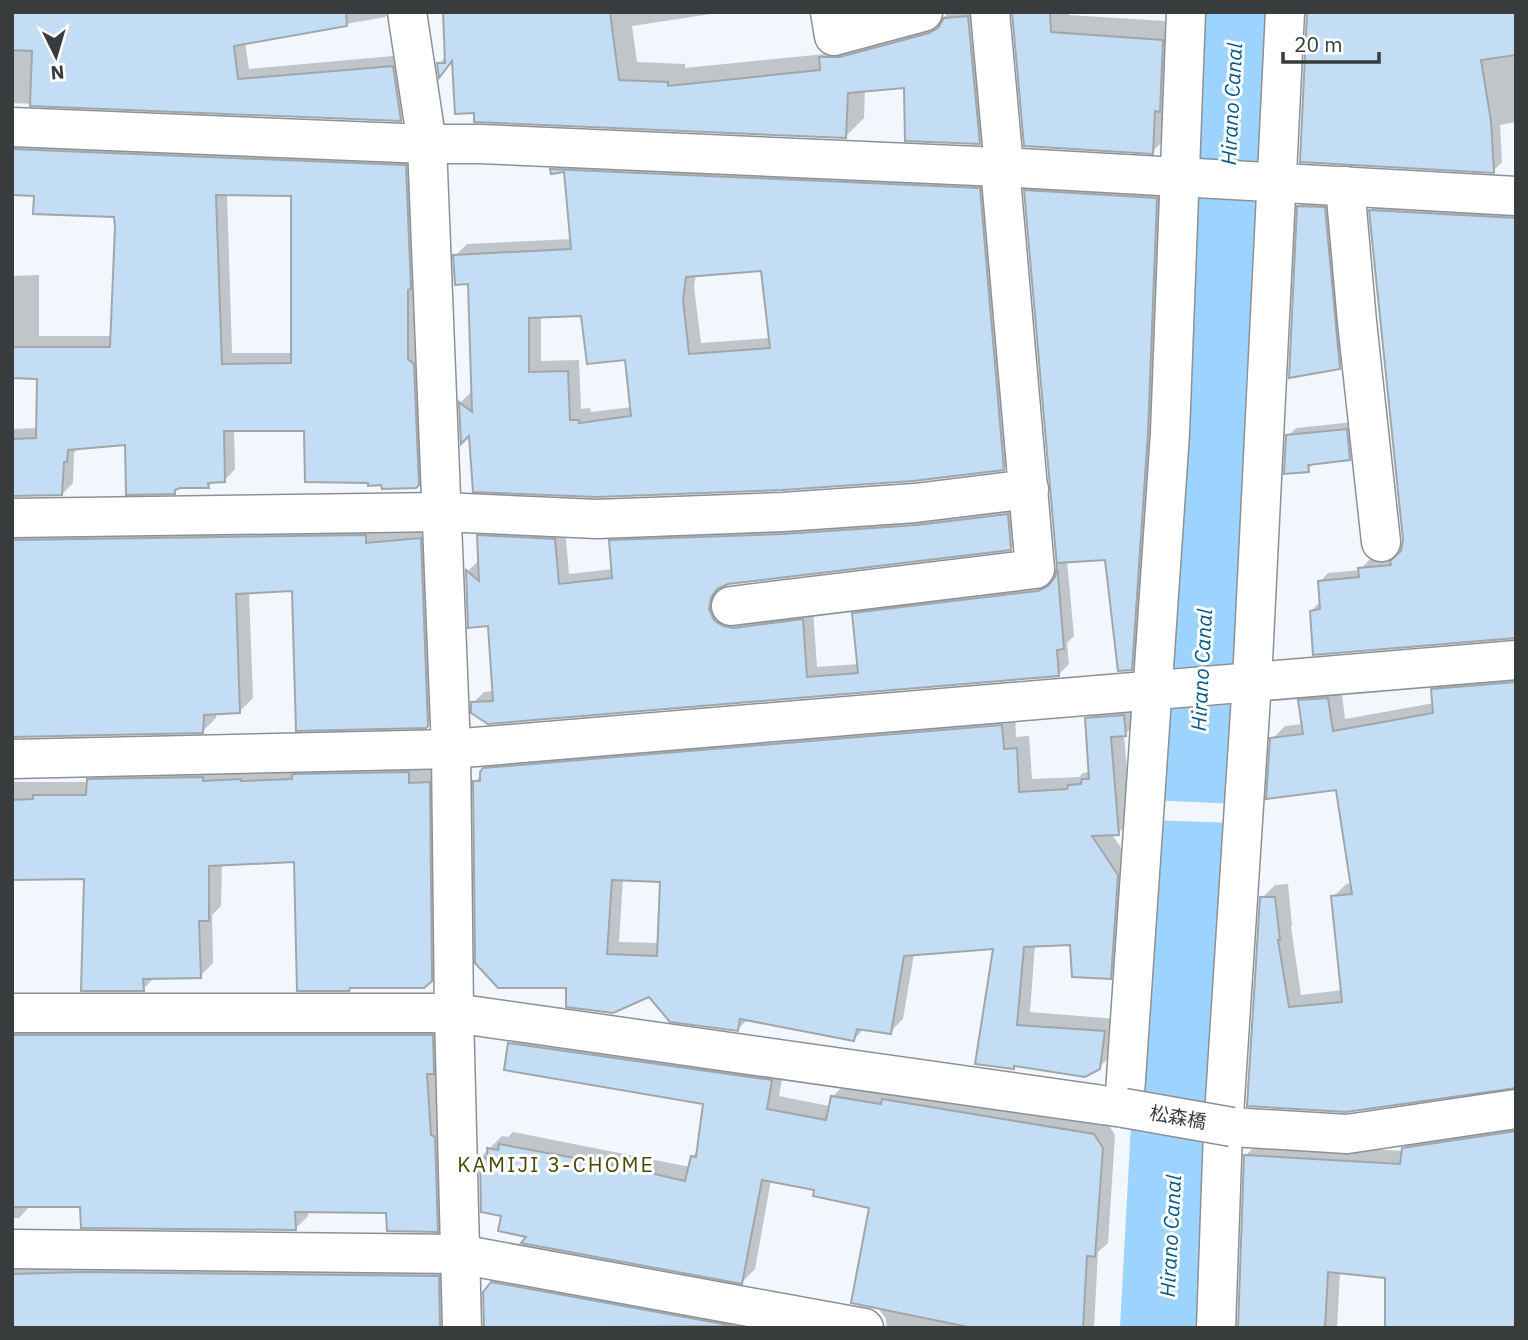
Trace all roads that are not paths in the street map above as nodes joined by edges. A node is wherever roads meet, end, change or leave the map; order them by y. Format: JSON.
{"nodes":[{"id":1,"x":407,"y":12,"type":"edge"},
{"id":2,"x":830,"y":12,"type":"edge"},
{"id":3,"x":923,"y":12,"type":"edge"},
{"id":4,"x":990,"y":12,"type":"edge"},
{"id":5,"x":1186,"y":12,"type":"edge"},
{"id":6,"x":1285,"y":12,"type":"edge"},
{"id":7,"x":12,"y":127,"type":"edge"},
{"id":8,"x":427,"y":144,"type":"junction"},
{"id":9,"x":1002,"y":167,"type":"junction"},
{"id":10,"x":1179,"y":176,"type":"junction"},
{"id":11,"x":1276,"y":182,"type":"junction"},
{"id":12,"x":1345,"y":186,"type":"junction"},
{"id":13,"x":1516,"y":196,"type":"edge"},
{"id":14,"x":1029,"y":489,"type":"junction"},
{"id":15,"x":442,"y":512,"type":"junction"},
{"id":16,"x":12,"y":518,"type":"edge"},
{"id":17,"x":1381,"y":542,"type":"dead end"},
{"id":18,"x":731,"y":606,"type":"dead end"},
{"id":19,"x":1516,"y":660,"type":"edge"},
{"id":20,"x":1252,"y":681,"type":"junction"},
{"id":21,"x":1153,"y":690,"type":"junction"},
{"id":22,"x":452,"y":749,"type":"junction"},
{"id":23,"x":12,"y":759,"type":"edge"},
{"id":24,"x":12,"y":1013,"type":"edge"},
{"id":25,"x":454,"y":1013,"type":"junction"},
{"id":26,"x":1124,"y":1108,"type":"junction"},
{"id":27,"x":1516,"y":1109,"type":"edge"},
{"id":28,"x":12,"y":1249,"type":"edge"},
{"id":29,"x":459,"y":1254,"type":"junction"},
{"id":30,"x":462,"y":1328,"type":"edge"},
{"id":31,"x":864,"y":1328,"type":"edge"},
{"id":32,"x":1216,"y":1328,"type":"edge"}],
"edges":[{"from":1,"to":8,"type":"street"},
{"from":2,"to":3,"type":"street"},
{"from":4,"to":9,"type":"street"},
{"from":5,"to":10,"type":"street"},
{"from":6,"to":11,"type":"street"},
{"from":7,"to":8,"type":"street"},
{"from":8,"to":9,"type":"street"},
{"from":8,"to":15,"type":"street"},
{"from":9,"to":10,"type":"street"},
{"from":9,"to":14,"type":"street"},
{"from":10,"to":11,"type":"street"},
{"from":10,"to":21,"type":"street"},
{"from":11,"to":12,"type":"street"},
{"from":11,"to":20,"type":"street"},
{"from":12,"to":13,"type":"street"},
{"from":12,"to":17,"type":"street"},
{"from":14,"to":15,"type":"street"},
{"from":14,"to":18,"type":"street"},
{"from":15,"to":16,"type":"street"},
{"from":15,"to":22,"type":"street"},
{"from":19,"to":20,"type":"street"},
{"from":20,"to":21,"type":"street"},
{"from":20,"to":32,"type":"street"},
{"from":21,"to":22,"type":"street"},
{"from":21,"to":26,"type":"street"},
{"from":22,"to":23,"type":"street"},
{"from":22,"to":25,"type":"street"},
{"from":24,"to":25,"type":"street","name":"松森橋"},
{"from":25,"to":26,"type":"street","name":"松森橋"},
{"from":25,"to":29,"type":"street"},
{"from":26,"to":27,"type":"street","name":"松森橋","bridge":true},
{"from":28,"to":29,"type":"street"},
{"from":29,"to":30,"type":"street"},
{"from":29,"to":31,"type":"street"}]}
